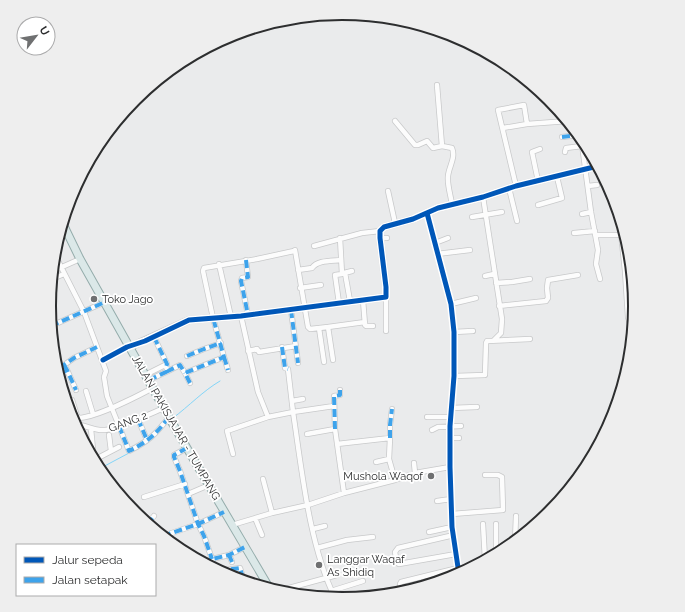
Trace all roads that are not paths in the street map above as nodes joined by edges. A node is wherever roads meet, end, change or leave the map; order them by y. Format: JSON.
{"nodes":[{"id":1,"x":437,"y":85,"type":"dead end"},
{"id":2,"x":395,"y":121,"type":"dead end"},
{"id":3,"x":561,"y":121,"type":"edge"},
{"id":4,"x":527,"y":124,"type":"junction"},
{"id":5,"x":502,"y":128,"type":"junction"},
{"id":6,"x":572,"y":136,"type":"edge"},
{"id":7,"x":562,"y":137,"type":"dead end"},
{"id":8,"x":442,"y":146,"type":"junction"},
{"id":9,"x":579,"y":146,"type":"edge"},
{"id":10,"x":540,"y":149,"type":"dead end"},
{"id":11,"x":565,"y":152,"type":"dead end"},
{"id":12,"x":583,"y":152,"type":"edge"},
{"id":13,"x":593,"y":168,"type":"edge"},
{"id":14,"x":586,"y":170,"type":"junction"},
{"id":15,"x":557,"y":177,"type":"junction"},
{"id":16,"x":538,"y":181,"type":"junction"},
{"id":17,"x":596,"y":185,"type":"dead end"},
{"id":18,"x":516,"y":186,"type":"junction"},
{"id":19,"x":588,"y":186,"type":"junction"},
{"id":20,"x":509,"y":188,"type":"junction"},
{"id":21,"x":388,"y":191,"type":"dead end"},
{"id":22,"x":483,"y":197,"type":"junction"},
{"id":23,"x":452,"y":205,"type":"junction"},
{"id":24,"x":538,"y":205,"type":"dead end"},
{"id":25,"x":502,"y":212,"type":"dead end"},
{"id":26,"x":591,"y":212,"type":"junction"},
{"id":27,"x":486,"y":214,"type":"junction"},
{"id":28,"x":582,"y":214,"type":"dead end"},
{"id":29,"x":427,"y":215,"type":"junction"},
{"id":30,"x":472,"y":217,"type":"dead end"},
{"id":31,"x":517,"y":221,"type":"dead end"},
{"id":32,"x":395,"y":224,"type":"junction"},
{"id":33,"x":66,"y":231,"type":"edge"},
{"id":34,"x":380,"y":231,"type":"junction"},
{"id":35,"x":574,"y":233,"type":"dead end"},
{"id":36,"x":595,"y":233,"type":"junction"},
{"id":37,"x":620,"y":235,"type":"edge"},
{"id":38,"x":340,"y":238,"type":"junction"},
{"id":39,"x":448,"y":238,"type":"dead end"},
{"id":40,"x":435,"y":243,"type":"junction"},
{"id":41,"x":314,"y":246,"type":"dead end"},
{"id":42,"x":622,"y":247,"type":"edge"},
{"id":43,"x":470,"y":250,"type":"dead end"},
{"id":44,"x":437,"y":254,"type":"junction"},
{"id":45,"x":80,"y":259,"type":"junction"},
{"id":46,"x":246,"y":260,"type":"junction"},
{"id":47,"x":341,"y":260,"type":"junction"},
{"id":48,"x":219,"y":264,"type":"junction"},
{"id":49,"x":60,"y":265,"type":"edge"},
{"id":50,"x":61,"y":268,"type":"junction"},
{"id":51,"x":298,"y":270,"type":"junction"},
{"id":52,"x":625,"y":271,"type":"joint"},
{"id":53,"x":352,"y":272,"type":"dead end"},
{"id":54,"x":344,"y":273,"type":"junction"},
{"id":55,"x":64,"y":274,"type":"junction"},
{"id":56,"x":494,"y":274,"type":"junction"},
{"id":57,"x":578,"y":275,"type":"dead end"},
{"id":58,"x":58,"y":276,"type":"edge"},
{"id":59,"x":485,"y":276,"type":"dead end"},
{"id":60,"x":530,"y":278,"type":"dead end"},
{"id":61,"x":600,"y":279,"type":"dead end"},
{"id":62,"x":496,"y":283,"type":"junction"},
{"id":63,"x":321,"y":285,"type":"dead end"},
{"id":64,"x":300,"y":288,"type":"junction"},
{"id":65,"x":386,"y":297,"type":"junction"},
{"id":66,"x":476,"y":298,"type":"dead end"},
{"id":67,"x":363,"y":300,"type":"junction"},
{"id":68,"x":350,"y":301,"type":"junction"},
{"id":69,"x":105,"y":302,"type":"junction"},
{"id":70,"x":339,"y":303,"type":"junction"},
{"id":71,"x":450,"y":304,"type":"junction"},
{"id":72,"x":499,"y":306,"type":"junction"},
{"id":73,"x":305,"y":307,"type":"junction"},
{"id":74,"x":291,"y":310,"type":"junction"},
{"id":75,"x":84,"y":312,"type":"junction"},
{"id":76,"x":244,"y":315,"type":"junction"},
{"id":77,"x":231,"y":316,"type":"junction"},
{"id":78,"x":628,"y":317,"type":"edge"},
{"id":79,"x":213,"y":318,"type":"junction"},
{"id":80,"x":365,"y":322,"type":"junction"},
{"id":81,"x":57,"y":323,"type":"edge"},
{"id":82,"x":373,"y":326,"type":"dead end"},
{"id":83,"x":328,"y":327,"type":"junction"},
{"id":84,"x":319,"y":328,"type":"junction"},
{"id":85,"x":386,"y":331,"type":"dead end"},
{"id":86,"x":474,"y":331,"type":"dead end"},
{"id":87,"x":454,"y":332,"type":"junction"},
{"id":88,"x":154,"y":337,"type":"junction"},
{"id":89,"x":530,"y":339,"type":"dead end"},
{"id":90,"x":494,"y":340,"type":"junction"},
{"id":91,"x":221,"y":343,"type":"junction"},
{"id":92,"x":296,"y":346,"type":"junction"},
{"id":93,"x":97,"y":347,"type":"junction"},
{"id":94,"x":130,"y":347,"type":"junction"},
{"id":95,"x":282,"y":347,"type":"junction"},
{"id":96,"x":248,"y":351,"type":"junction"},
{"id":97,"x":187,"y":356,"type":"dead end"},
{"id":98,"x":224,"y":357,"type":"junction"},
{"id":99,"x":103,"y":360,"type":"junction"},
{"id":100,"x":333,"y":360,"type":"dead end"},
{"id":101,"x":324,"y":362,"type":"dead end"},
{"id":102,"x":298,"y":363,"type":"dead end"},
{"id":103,"x":167,"y":364,"type":"junction"},
{"id":104,"x":67,"y":370,"type":"junction"},
{"id":105,"x":228,"y":370,"type":"dead end"},
{"id":106,"x":168,"y":371,"type":"junction"},
{"id":107,"x":64,"y":372,"type":"edge"},
{"id":108,"x":185,"y":373,"type":"junction"},
{"id":109,"x":454,"y":376,"type":"junction"},
{"id":110,"x":147,"y":378,"type":"junction"},
{"id":111,"x":190,"y":383,"type":"dead end"},
{"id":112,"x":153,"y":388,"type":"junction"},
{"id":113,"x":76,"y":390,"type":"dead end"},
{"id":114,"x":340,"y":390,"type":"dead end"},
{"id":115,"x":86,"y":391,"type":"dead end"},
{"id":116,"x":304,"y":399,"type":"dead end"},
{"id":117,"x":292,"y":401,"type":"junction"},
{"id":118,"x":334,"y":406,"type":"junction"},
{"id":119,"x":111,"y":407,"type":"junction"},
{"id":120,"x":477,"y":407,"type":"dead end"},
{"id":121,"x":164,"y":408,"type":"junction"},
{"id":122,"x":451,"y":408,"type":"junction"},
{"id":123,"x":392,"y":409,"type":"dead end"},
{"id":124,"x":293,"y":412,"type":"junction"},
{"id":125,"x":93,"y":414,"type":"junction"},
{"id":126,"x":268,"y":417,"type":"junction"},
{"id":127,"x":427,"y":417,"type":"dead end"},
{"id":128,"x":450,"y":417,"type":"junction"},
{"id":129,"x":79,"y":418,"type":"edge"},
{"id":130,"x":170,"y":418,"type":"junction"},
{"id":131,"x":138,"y":419,"type":"junction"},
{"id":132,"x":83,"y":425,"type":"edge"},
{"id":133,"x":119,"y":426,"type":"junction"},
{"id":134,"x":450,"y":426,"type":"junction"},
{"id":135,"x":461,"y":426,"type":"dead end"},
{"id":136,"x":91,"y":429,"type":"junction"},
{"id":137,"x":335,"y":429,"type":"junction"},
{"id":138,"x":432,"y":430,"type":"dead end"},
{"id":139,"x":307,"y":434,"type":"dead end"},
{"id":140,"x":108,"y":436,"type":"dead end"},
{"id":141,"x":390,"y":438,"type":"junction"},
{"id":142,"x":450,"y":438,"type":"junction"},
{"id":143,"x":459,"y":438,"type":"dead end"},
{"id":144,"x":147,"y":440,"type":"junction"},
{"id":145,"x":92,"y":444,"type":"edge"},
{"id":146,"x":337,"y":444,"type":"junction"},
{"id":147,"x":119,"y":447,"type":"dead end"},
{"id":148,"x":187,"y":448,"type":"junction"},
{"id":149,"x":111,"y":451,"type":"junction"},
{"id":150,"x":233,"y":454,"type":"dead end"},
{"id":151,"x":100,"y":457,"type":"edge"},
{"id":152,"x":389,"y":459,"type":"junction"},
{"id":153,"x":376,"y":462,"type":"dead end"},
{"id":154,"x":414,"y":463,"type":"dead end"},
{"id":155,"x":450,"y":467,"type":"junction"},
{"id":156,"x":415,"y":473,"type":"junction"},
{"id":157,"x":486,"y":475,"type":"dead end"},
{"id":158,"x":263,"y":479,"type":"dead end"},
{"id":159,"x":396,"y":480,"type":"junction"},
{"id":160,"x":185,"y":484,"type":"junction"},
{"id":161,"x":209,"y":485,"type":"junction"},
{"id":162,"x":344,"y":493,"type":"junction"},
{"id":163,"x":188,"y":494,"type":"junction"},
{"id":164,"x":144,"y":497,"type":"dead end"},
{"id":165,"x":451,"y":499,"type":"junction"},
{"id":166,"x":437,"y":501,"type":"dead end"},
{"id":167,"x":308,"y":505,"type":"junction"},
{"id":168,"x":224,"y":512,"type":"junction"},
{"id":169,"x":272,"y":513,"type":"junction"},
{"id":170,"x":452,"y":514,"type":"junction"},
{"id":171,"x":154,"y":516,"type":"dead end"},
{"id":172,"x":516,"y":516,"type":"dead end"},
{"id":173,"x":255,"y":518,"type":"junction"},
{"id":174,"x":152,"y":519,"type":"edge"},
{"id":175,"x":198,"y":524,"type":"junction"},
{"id":176,"x":484,"y":524,"type":"dead end"},
{"id":177,"x":496,"y":524,"type":"dead end"},
{"id":178,"x":232,"y":525,"type":"junction"},
{"id":179,"x":326,"y":526,"type":"dead end"},
{"id":180,"x":452,"y":527,"type":"junction"},
{"id":181,"x":313,"y":529,"type":"junction"},
{"id":182,"x":429,"y":532,"type":"dead end"},
{"id":183,"x":169,"y":534,"type":"edge"},
{"id":184,"x":516,"y":534,"type":"edge"},
{"id":185,"x":262,"y":535,"type":"dead end"},
{"id":186,"x":454,"y":535,"type":"junction"},
{"id":187,"x":373,"y":536,"type":"dead end"},
{"id":188,"x":496,"y":547,"type":"edge"},
{"id":189,"x":245,"y":548,"type":"junction"},
{"id":190,"x":317,"y":548,"type":"junction"},
{"id":191,"x":456,"y":554,"type":"junction"},
{"id":192,"x":485,"y":554,"type":"edge"},
{"id":193,"x":229,"y":555,"type":"junction"},
{"id":194,"x":212,"y":559,"type":"joint"},
{"id":195,"x":232,"y":562,"type":"dead end"},
{"id":196,"x":458,"y":568,"type":"edge"},
{"id":197,"x":231,"y":569,"type":"edge"},
{"id":198,"x":455,"y":569,"type":"edge"},
{"id":199,"x":242,"y":573,"type":"edge"},
{"id":200,"x":337,"y":575,"type":"dead end"},
{"id":201,"x":429,"y":576,"type":"joint"},
{"id":202,"x":326,"y":577,"type":"junction"},
{"id":203,"x":265,"y":581,"type":"edge"},
{"id":204,"x":363,"y":581,"type":"dead end"},
{"id":205,"x":401,"y":586,"type":"edge"},
{"id":206,"x":290,"y":588,"type":"edge"},
{"id":207,"x":331,"y":591,"type":"joint"}],
"edges":[{"from":1,"to":8,"type":"street"},
{"from":2,"to":8,"type":"street"},
{"from":3,"to":4,"type":"street"},
{"from":4,"to":5,"type":"street"},
{"from":4,"to":5,"type":"street"},
{"from":5,"to":18,"type":"street"},
{"from":6,"to":7,"type":"street"},
{"from":8,"to":23,"type":"street"},
{"from":9,"to":11,"type":"street"},
{"from":10,"to":16,"type":"street"},
{"from":12,"to":14,"type":"street"},
{"from":13,"to":14,"type":"street"},
{"from":14,"to":15,"type":"street"},
{"from":14,"to":19,"type":"street"},
{"from":15,"to":16,"type":"street"},
{"from":15,"to":24,"type":"street"},
{"from":16,"to":18,"type":"street"},
{"from":17,"to":19,"type":"street"},
{"from":18,"to":20,"type":"street"},
{"from":19,"to":26,"type":"street"},
{"from":20,"to":22,"type":"street"},
{"from":20,"to":31,"type":"street"},
{"from":21,"to":32,"type":"street"},
{"from":22,"to":23,"type":"street"},
{"from":22,"to":27,"type":"street"},
{"from":23,"to":29,"type":"street"},
{"from":25,"to":27,"type":"street"},
{"from":26,"to":28,"type":"street"},
{"from":26,"to":36,"type":"street"},
{"from":27,"to":30,"type":"street"},
{"from":27,"to":56,"type":"street"},
{"from":29,"to":32,"type":"street"},
{"from":29,"to":40,"type":"street"},
{"from":32,"to":34,"type":"street"},
{"from":33,"to":45,"type":"main road","name":"JALAN PAKISJAJAR - TUMPANG"},
{"from":34,"to":38,"type":"street"},
{"from":34,"to":65,"type":"street"},
{"from":35,"to":36,"type":"street"},
{"from":36,"to":37,"type":"street"},
{"from":36,"to":61,"type":"street"},
{"from":38,"to":41,"type":"street"},
{"from":38,"to":47,"type":"street"},
{"from":39,"to":40,"type":"street"},
{"from":40,"to":44,"type":"street"},
{"from":42,"to":52,"type":"street"},
{"from":43,"to":44,"type":"street"},
{"from":44,"to":71,"type":"street"},
{"from":45,"to":50,"type":"street"},
{"from":45,"to":69,"type":"main road","name":"JALAN PAKISJAJAR - TUMPANG"},
{"from":46,"to":48,"type":"street"},
{"from":46,"to":51,"type":"street"},
{"from":46,"to":76,"type":"street"},
{"from":47,"to":51,"type":"street"},
{"from":47,"to":54,"type":"street"},
{"from":48,"to":77,"type":"street"},
{"from":48,"to":79,"type":"street"},
{"from":49,"to":50,"type":"street"},
{"from":50,"to":55,"type":"street"},
{"from":51,"to":64,"type":"street"},
{"from":52,"to":78,"type":"street"},
{"from":53,"to":54,"type":"street"},
{"from":54,"to":68,"type":"street"},
{"from":54,"to":70,"type":"street"},
{"from":55,"to":58,"type":"street"},
{"from":55,"to":75,"type":"street"},
{"from":56,"to":59,"type":"street"},
{"from":56,"to":62,"type":"street"},
{"from":57,"to":72,"type":"street"},
{"from":60,"to":62,"type":"street"},
{"from":62,"to":72,"type":"street"},
{"from":63,"to":64,"type":"street"},
{"from":64,"to":73,"type":"street"},
{"from":65,"to":67,"type":"street"},
{"from":65,"to":85,"type":"street"},
{"from":66,"to":71,"type":"street"},
{"from":67,"to":68,"type":"street"},
{"from":67,"to":80,"type":"street"},
{"from":68,"to":70,"type":"street"},
{"from":69,"to":75,"type":"street"},
{"from":69,"to":94,"type":"main road","name":"JALAN PAKISJAJAR - TUMPANG"},
{"from":70,"to":73,"type":"street"},
{"from":71,"to":87,"type":"street"},
{"from":72,"to":90,"type":"street"},
{"from":73,"to":74,"type":"street"},
{"from":73,"to":84,"type":"street"},
{"from":74,"to":76,"type":"street"},
{"from":74,"to":92,"type":"street"},
{"from":75,"to":81,"type":"street"},
{"from":75,"to":93,"type":"street"},
{"from":76,"to":77,"type":"street"},
{"from":76,"to":96,"type":"street"},
{"from":77,"to":79,"type":"street"},
{"from":79,"to":88,"type":"street"},
{"from":79,"to":91,"type":"street"},
{"from":80,"to":82,"type":"street"},
{"from":80,"to":83,"type":"street"},
{"from":83,"to":84,"type":"street"},
{"from":83,"to":100,"type":"street"},
{"from":84,"to":101,"type":"street"},
{"from":86,"to":87,"type":"street"},
{"from":87,"to":109,"type":"street"},
{"from":88,"to":94,"type":"street"},
{"from":88,"to":103,"type":"street"},
{"from":89,"to":90,"type":"street"},
{"from":90,"to":109,"type":"street"},
{"from":91,"to":97,"type":"street"},
{"from":91,"to":98,"type":"street"},
{"from":92,"to":95,"type":"street"},
{"from":92,"to":102,"type":"street"},
{"from":93,"to":99,"type":"street"},
{"from":93,"to":104,"type":"street"},
{"from":94,"to":99,"type":"street"},
{"from":94,"to":110,"type":"main road","name":"JALAN PAKISJAJAR - TUMPANG"},
{"from":95,"to":96,"type":"street"},
{"from":95,"to":117,"type":"street"},
{"from":96,"to":126,"type":"street"},
{"from":98,"to":105,"type":"street"},
{"from":98,"to":108,"type":"street"},
{"from":99,"to":119,"type":"street"},
{"from":103,"to":106,"type":"street"},
{"from":103,"to":110,"type":"street"},
{"from":104,"to":107,"type":"street"},
{"from":104,"to":113,"type":"street"},
{"from":106,"to":108,"type":"street"},
{"from":106,"to":110,"type":"street"},
{"from":108,"to":111,"type":"street"},
{"from":109,"to":122,"type":"street"},
{"from":110,"to":112,"type":"main road","name":"JALAN PAKISJAJAR - TUMPANG"},
{"from":112,"to":119,"type":"street"},
{"from":112,"to":121,"type":"main road","name":"JALAN PAKISJAJAR - TUMPANG"},
{"from":114,"to":118,"type":"street"},
{"from":115,"to":125,"type":"street"},
{"from":116,"to":117,"type":"street"},
{"from":117,"to":124,"type":"street"},
{"from":118,"to":124,"type":"street"},
{"from":118,"to":137,"type":"street"},
{"from":119,"to":125,"type":"street"},
{"from":119,"to":133,"type":"street"},
{"from":120,"to":122,"type":"street"},
{"from":121,"to":130,"type":"main road","name":"JALAN PAKISJAJAR - TUMPANG"},
{"from":121,"to":131,"type":"street","name":"GANG 2"},
{"from":122,"to":128,"type":"street"},
{"from":123,"to":141,"type":"street"},
{"from":124,"to":126,"type":"street"},
{"from":124,"to":167,"type":"street"},
{"from":125,"to":129,"type":"street"},
{"from":126,"to":150,"type":"street"},
{"from":127,"to":128,"type":"street"},
{"from":128,"to":134,"type":"street"},
{"from":130,"to":144,"type":"street"},
{"from":130,"to":148,"type":"main road","name":"JALAN PAKISJAJAR - TUMPANG"},
{"from":131,"to":133,"type":"street","name":"GANG 2"},
{"from":131,"to":144,"type":"street"},
{"from":132,"to":136,"type":"street","name":"GANG 2"},
{"from":133,"to":136,"type":"street","name":"GANG 2"},
{"from":133,"to":144,"type":"street"},
{"from":134,"to":135,"type":"street"},
{"from":134,"to":138,"type":"street"},
{"from":134,"to":142,"type":"street"},
{"from":136,"to":145,"type":"street"},
{"from":137,"to":139,"type":"street"},
{"from":137,"to":146,"type":"street"},
{"from":140,"to":149,"type":"street"},
{"from":141,"to":146,"type":"street"},
{"from":141,"to":152,"type":"street"},
{"from":142,"to":143,"type":"street"},
{"from":142,"to":155,"type":"street"},
{"from":146,"to":162,"type":"street"},
{"from":147,"to":149,"type":"street"},
{"from":148,"to":160,"type":"street"},
{"from":148,"to":161,"type":"main road","name":"JALAN PAKISJAJAR - TUMPANG"},
{"from":149,"to":151,"type":"street"},
{"from":152,"to":153,"type":"street"},
{"from":152,"to":159,"type":"street"},
{"from":154,"to":156,"type":"street"},
{"from":155,"to":156,"type":"street"},
{"from":155,"to":165,"type":"street"},
{"from":156,"to":159,"type":"street"},
{"from":157,"to":170,"type":"street"},
{"from":158,"to":169,"type":"street"},
{"from":159,"to":162,"type":"street"},
{"from":160,"to":163,"type":"street"},
{"from":160,"to":164,"type":"street"},
{"from":161,"to":163,"type":"street"},
{"from":161,"to":168,"type":"main road","name":"JALAN PAKISJAJAR - TUMPANG"},
{"from":162,"to":167,"type":"street"},
{"from":163,"to":175,"type":"street"},
{"from":165,"to":166,"type":"street"},
{"from":165,"to":170,"type":"street"},
{"from":167,"to":169,"type":"street"},
{"from":167,"to":181,"type":"street"},
{"from":168,"to":175,"type":"street"},
{"from":168,"to":178,"type":"main road","name":"JALAN PAKISJAJAR - TUMPANG"},
{"from":169,"to":173,"type":"street"},
{"from":170,"to":180,"type":"street"},
{"from":171,"to":174,"type":"street"},
{"from":172,"to":184,"type":"street"},
{"from":173,"to":178,"type":"street"},
{"from":173,"to":185,"type":"street"},
{"from":175,"to":183,"type":"street"},
{"from":175,"to":194,"type":"street"},
{"from":176,"to":192,"type":"street"},
{"from":177,"to":188,"type":"street"},
{"from":178,"to":189,"type":"main road","name":"JALAN PAKISJAJAR - TUMPANG"},
{"from":179,"to":181,"type":"street"},
{"from":180,"to":182,"type":"street"},
{"from":180,"to":186,"type":"street"},
{"from":181,"to":190,"type":"street"},
{"from":186,"to":191,"type":"street"},
{"from":186,"to":191,"type":"street"},
{"from":187,"to":190,"type":"street"},
{"from":189,"to":193,"type":"street"},
{"from":189,"to":203,"type":"main road","name":"JALAN PAKISJAJAR - TUMPANG"},
{"from":190,"to":202,"type":"street"},
{"from":191,"to":196,"type":"street"},
{"from":193,"to":194,"type":"street"},
{"from":193,"to":195,"type":"street"},
{"from":197,"to":199,"type":"street"},
{"from":198,"to":201,"type":"street"},
{"from":200,"to":202,"type":"street"},
{"from":201,"to":205,"type":"street"},
{"from":202,"to":206,"type":"street"},
{"from":202,"to":207,"type":"street"},
{"from":204,"to":207,"type":"street"}]}
